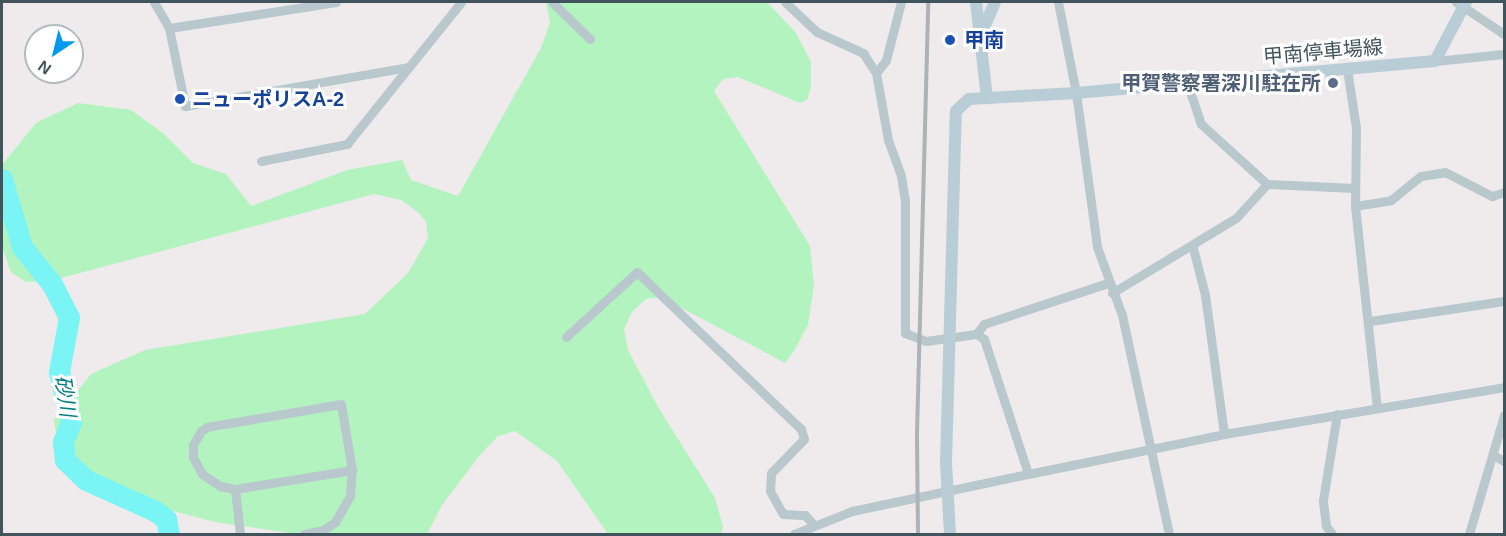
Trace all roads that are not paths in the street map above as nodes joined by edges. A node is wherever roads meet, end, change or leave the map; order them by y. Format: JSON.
{"nodes":[{"id":1,"x":154,"y":2,"type":"edge"},
{"id":2,"x":336,"y":2,"type":"edge"},
{"id":3,"x":461,"y":2,"type":"edge"},
{"id":4,"x":552,"y":2,"type":"edge"},
{"id":5,"x":785,"y":2,"type":"edge"},
{"id":6,"x":901,"y":2,"type":"edge"},
{"id":7,"x":976,"y":2,"type":"edge"},
{"id":8,"x":1058,"y":2,"type":"edge"},
{"id":9,"x":994,"y":3,"type":"edge"},
{"id":10,"x":1462,"y":3,"type":"edge"},
{"id":11,"x":170,"y":28,"type":"junction"},
{"id":12,"x":1504,"y":34,"type":"edge"},
{"id":13,"x":981,"y":35,"type":"junction"},
{"id":14,"x":590,"y":39,"type":"dead end"},
{"id":15,"x":1504,"y":54,"type":"edge"},
{"id":16,"x":1435,"y":61,"type":"junction"},
{"id":17,"x":408,"y":67,"type":"junction"},
{"id":18,"x":1347,"y":69,"type":"junction"},
{"id":19,"x":876,"y":73,"type":"junction"},
{"id":20,"x":1187,"y":83,"type":"junction"},
{"id":21,"x":1076,"y":93,"type":"junction"},
{"id":22,"x":987,"y":98,"type":"junction"},
{"id":23,"x":261,"y":161,"type":"dead end"},
{"id":24,"x":1267,"y":184,"type":"junction"},
{"id":25,"x":1354,"y":188,"type":"junction"},
{"id":26,"x":1504,"y":192,"type":"edge"},
{"id":27,"x":1355,"y":206,"type":"junction"},
{"id":28,"x":1193,"y":248,"type":"junction"},
{"id":29,"x":1108,"y":283,"type":"junction"},
{"id":30,"x":1112,"y":293,"type":"junction"},
{"id":31,"x":1504,"y":301,"type":"edge"},
{"id":32,"x":1370,"y":321,"type":"junction"},
{"id":33,"x":976,"y":334,"type":"junction"},
{"id":34,"x":566,"y":337,"type":"dead end"},
{"id":35,"x":950,"y":338,"type":"junction"},
{"id":36,"x":1504,"y":387,"type":"edge"},
{"id":37,"x":1377,"y":407,"type":"junction"},
{"id":38,"x":1337,"y":414,"type":"junction"},
{"id":39,"x":1504,"y":414,"type":"edge"},
{"id":40,"x":1224,"y":434,"type":"junction"},
{"id":41,"x":1151,"y":450,"type":"junction"},
{"id":42,"x":1492,"y":455,"type":"junction"},
{"id":43,"x":1504,"y":461,"type":"edge"},
{"id":44,"x":352,"y":470,"type":"junction"},
{"id":45,"x":1028,"y":474,"type":"junction"},
{"id":46,"x":235,"y":489,"type":"junction"},
{"id":47,"x":946,"y":494,"type":"junction"},
{"id":48,"x":813,"y":524,"type":"junction"},
{"id":49,"x":240,"y":534,"type":"edge"},
{"id":50,"x":304,"y":534,"type":"edge"},
{"id":51,"x":794,"y":534,"type":"edge"},
{"id":52,"x":950,"y":534,"type":"edge"},
{"id":53,"x":1169,"y":534,"type":"edge"},
{"id":54,"x":1332,"y":534,"type":"edge"},
{"id":55,"x":1469,"y":534,"type":"edge"}],
"edges":[{"from":1,"to":11,"type":"street"},
{"from":2,"to":11,"type":"street"},
{"from":3,"to":17,"type":"street"},
{"from":4,"to":14,"type":"street"},
{"from":5,"to":19,"type":"street"},
{"from":6,"to":19,"type":"street"},
{"from":7,"to":9,"type":"street"},
{"from":7,"to":13,"type":"street"},
{"from":8,"to":21,"type":"street"},
{"from":9,"to":13,"type":"street"},
{"from":10,"to":12,"type":"street"},
{"from":10,"to":16,"type":"street"},
{"from":11,"to":17,"type":"street"},
{"from":13,"to":22,"type":"street"},
{"from":15,"to":16,"type":"street"},
{"from":16,"to":18,"type":"street","name":"甲南停車場線"},
{"from":17,"to":23,"type":"street"},
{"from":18,"to":20,"type":"street","name":"甲南停車場線"},
{"from":18,"to":25,"type":"street"},
{"from":19,"to":35,"type":"street"},
{"from":20,"to":21,"type":"street","name":"甲南停車場線"},
{"from":20,"to":24,"type":"street"},
{"from":21,"to":22,"type":"street","name":"甲南停車場線"},
{"from":21,"to":29,"type":"street"},
{"from":22,"to":35,"type":"street","name":"甲南停車場線"},
{"from":24,"to":25,"type":"street"},
{"from":24,"to":28,"type":"street"},
{"from":25,"to":27,"type":"street"},
{"from":26,"to":27,"type":"street"},
{"from":27,"to":32,"type":"street"},
{"from":28,"to":30,"type":"street"},
{"from":28,"to":40,"type":"street"},
{"from":29,"to":30,"type":"street"},
{"from":29,"to":33,"type":"street"},
{"from":30,"to":41,"type":"street"},
{"from":31,"to":32,"type":"street"},
{"from":32,"to":37,"type":"street"},
{"from":33,"to":35,"type":"street"},
{"from":33,"to":45,"type":"street"},
{"from":34,"to":48,"type":"street"},
{"from":35,"to":47,"type":"street"},
{"from":36,"to":37,"type":"street"},
{"from":37,"to":38,"type":"street"},
{"from":38,"to":40,"type":"street"},
{"from":38,"to":54,"type":"street"},
{"from":39,"to":42,"type":"street"},
{"from":40,"to":41,"type":"street"},
{"from":41,"to":45,"type":"street"},
{"from":41,"to":53,"type":"street"},
{"from":42,"to":43,"type":"street"},
{"from":42,"to":55,"type":"street"},
{"from":44,"to":46,"type":"street"},
{"from":44,"to":46,"type":"street"},
{"from":44,"to":50,"type":"street"},
{"from":45,"to":47,"type":"street"},
{"from":46,"to":49,"type":"street"},
{"from":47,"to":48,"type":"street"},
{"from":47,"to":52,"type":"street"},
{"from":48,"to":51,"type":"street"}]}
